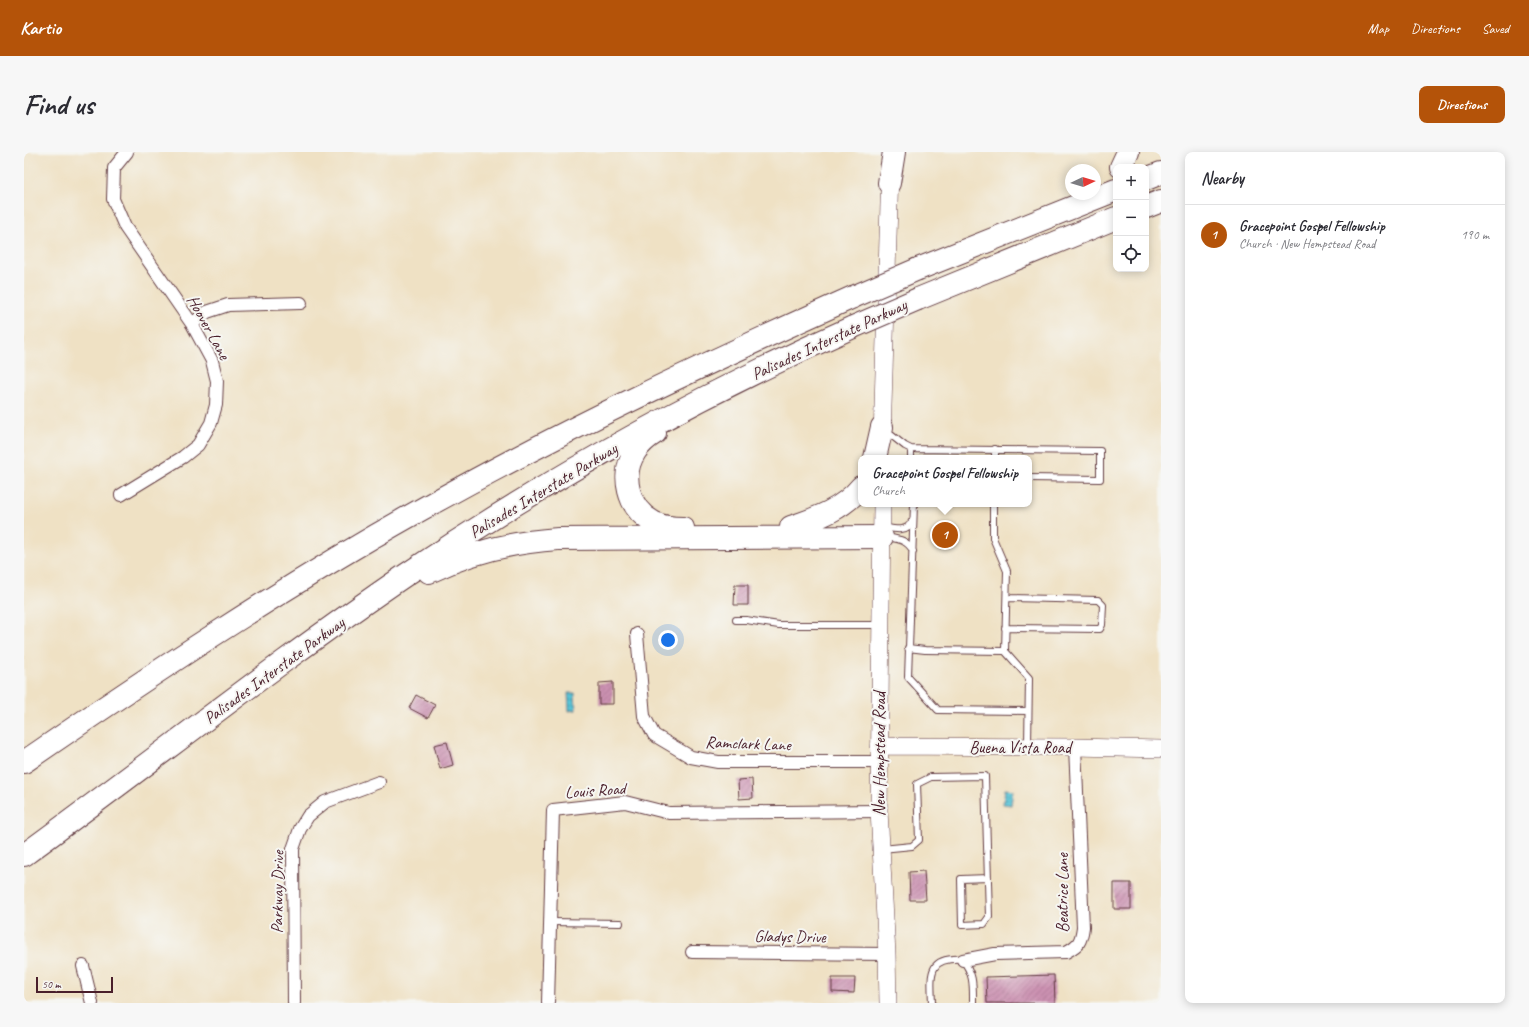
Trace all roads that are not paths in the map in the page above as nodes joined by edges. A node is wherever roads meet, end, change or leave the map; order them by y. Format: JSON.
{"nodes":[{"id":1,"x":127,"y":152,"type":"edge"},
{"id":2,"x":890,"y":152,"type":"edge"},
{"id":3,"x":894,"y":152,"type":"edge"},
{"id":4,"x":1128,"y":152,"type":"edge"},
{"id":5,"x":1122,"y":164,"type":"edge"},
{"id":6,"x":1161,"y":173,"type":"edge"},
{"id":7,"x":1113,"y":176,"type":"edge"},
{"id":8,"x":1149,"y":178,"type":"edge"},
{"id":9,"x":889,"y":183,"type":"junction"},
{"id":10,"x":1101,"y":185,"type":"edge"},
{"id":11,"x":1113,"y":191,"type":"edge"},
{"id":12,"x":1071,"y":200,"type":"edge"},
{"id":13,"x":1161,"y":202,"type":"edge"},
{"id":14,"x":1149,"y":206,"type":"edge"},
{"id":15,"x":1113,"y":219,"type":"edge"},
{"id":16,"x":947,"y":257,"type":"junction"},
{"id":17,"x":301,"y":303,"type":"dead end"},
{"id":18,"x":192,"y":324,"type":"junction"},
{"id":19,"x":768,"y":366,"type":"junction"},
{"id":20,"x":882,"y":427,"type":"junction"},
{"id":21,"x":911,"y":449,"type":"junction"},
{"id":22,"x":995,"y":449,"type":"junction"},
{"id":23,"x":876,"y":455,"type":"edge"},
{"id":24,"x":882,"y":455,"type":"edge"},
{"id":25,"x":911,"y":455,"type":"edge"},
{"id":26,"x":995,"y":455,"type":"edge"},
{"id":27,"x":1032,"y":478,"type":"edge"},
{"id":28,"x":858,"y":490,"type":"edge"},
{"id":29,"x":122,"y":495,"type":"dead end"},
{"id":30,"x":882,"y":507,"type":"edge"},
{"id":31,"x":914,"y":507,"type":"edge"},
{"id":32,"x":994,"y":507,"type":"edge"},
{"id":33,"x":913,"y":518,"type":"junction"},
{"id":34,"x":791,"y":527,"type":"junction"},
{"id":35,"x":882,"y":532,"type":"junction"},
{"id":36,"x":913,"y":551,"type":"junction"},
{"id":37,"x":1007,"y":598,"type":"junction"},
{"id":38,"x":736,"y":620,"type":"dead end"},
{"id":39,"x":880,"y":625,"type":"junction"},
{"id":40,"x":1005,"y":628,"type":"junction"},
{"id":41,"x":637,"y":634,"type":"dead end"},
{"id":42,"x":313,"y":641,"type":"junction"},
{"id":43,"x":908,"y":648,"type":"junction"},
{"id":44,"x":1005,"y":651,"type":"junction"},
{"id":45,"x":1028,"y":711,"type":"junction"},
{"id":46,"x":1028,"y":747,"type":"junction"},
{"id":47,"x":1075,"y":747,"type":"junction"},
{"id":48,"x":1161,"y":749,"type":"edge"},
{"id":49,"x":879,"y":754,"type":"junction"},
{"id":50,"x":24,"y":762,"type":"edge"},
{"id":51,"x":379,"y":782,"type":"dead end"},
{"id":52,"x":879,"y":811,"type":"junction"},
{"id":53,"x":881,"y":849,"type":"junction"},
{"id":54,"x":24,"y":855,"type":"edge"},
{"id":55,"x":988,"y":878,"type":"junction"},
{"id":56,"x":550,"y":922,"type":"junction"},
{"id":57,"x":620,"y":923,"type":"dead end"},
{"id":58,"x":692,"y":952,"type":"dead end"},
{"id":59,"x":886,"y":954,"type":"junction"},
{"id":60,"x":963,"y":960,"type":"junction"},
{"id":61,"x":83,"y":966,"type":"dead end"},
{"id":62,"x":92,"y":1003,"type":"edge"},
{"id":63,"x":294,"y":1003,"type":"edge"},
{"id":64,"x":548,"y":1003,"type":"edge"},
{"id":65,"x":888,"y":1003,"type":"edge"},
{"id":66,"x":932,"y":1003,"type":"edge"},
{"id":67,"x":973,"y":1003,"type":"edge"}],
"edges":[{"from":1,"to":18,"type":"street","name":"Hoover Lane"},
{"from":2,"to":9,"type":"street"},
{"from":3,"to":9,"type":"highway"},
{"from":4,"to":5,"type":"highway"},
{"from":6,"to":8,"type":"highway"},
{"from":7,"to":10,"type":"highway"},
{"from":9,"to":20,"type":"street"},
{"from":11,"to":16,"type":"highway","name":"Palisades Interstate Parkway"},
{"from":12,"to":16,"type":"highway"},
{"from":13,"to":14,"type":"highway"},
{"from":15,"to":19,"type":"highway","name":"Palisades Interstate Parkway","bridge":true},
{"from":16,"to":50,"type":"highway","name":"Palisades Interstate Parkway","bridge":true},
{"from":17,"to":18,"type":"street"},
{"from":18,"to":29,"type":"street","name":"Hoover Lane"},
{"from":19,"to":34,"type":"highway"},
{"from":19,"to":42,"type":"highway","name":"Palisades Interstate Parkway"},
{"from":20,"to":21,"type":"lane"},
{"from":20,"to":23,"type":"highway"},
{"from":20,"to":24,"type":"street"},
{"from":21,"to":22,"type":"lane"},
{"from":21,"to":25,"type":"lane"},
{"from":22,"to":26,"type":"lane"},
{"from":22,"to":27,"type":"lane"},
{"from":28,"to":34,"type":"highway"},
{"from":30,"to":35,"type":"street","name":"New Hempstead Road"},
{"from":31,"to":33,"type":"lane"},
{"from":32,"to":37,"type":"lane"},
{"from":33,"to":35,"type":"lane"},
{"from":33,"to":36,"type":"lane"},
{"from":34,"to":35,"type":"highway"},
{"from":35,"to":36,"type":"lane"},
{"from":35,"to":39,"type":"street","name":"New Hempstead Road"},
{"from":35,"to":42,"type":"highway"},
{"from":36,"to":43,"type":"lane"},
{"from":37,"to":40,"type":"lane"},
{"from":37,"to":40,"type":"lane"},
{"from":38,"to":39,"type":"lane"},
{"from":39,"to":49,"type":"street","name":"New Hempstead Road"},
{"from":40,"to":44,"type":"lane"},
{"from":41,"to":49,"type":"street","name":"Ramclark Lane"},
{"from":42,"to":54,"type":"highway","name":"Palisades Interstate Parkway"},
{"from":43,"to":44,"type":"lane"},
{"from":43,"to":45,"type":"lane"},
{"from":44,"to":45,"type":"lane"},
{"from":45,"to":46,"type":"lane"},
{"from":46,"to":47,"type":"street","name":"Buena Vista Road"},
{"from":46,"to":49,"type":"street","name":"Buena Vista Road"},
{"from":47,"to":48,"type":"street","name":"Buena Vista Road"},
{"from":47,"to":60,"type":"street","name":"Beatrice Lane"},
{"from":49,"to":52,"type":"street","name":"New Hempstead Road"},
{"from":51,"to":63,"type":"street","name":"Parkway Drive"},
{"from":52,"to":53,"type":"street","name":"New Hempstead Road"},
{"from":52,"to":56,"type":"street","name":"Louis Road"},
{"from":53,"to":55,"type":"lane"},
{"from":53,"to":59,"type":"street","name":"New Hempstead Road"},
{"from":55,"to":55,"type":"lane"},
{"from":56,"to":57,"type":"lane"},
{"from":56,"to":64,"type":"street","name":"Louis Road"},
{"from":58,"to":59,"type":"street","name":"Gladys Drive"},
{"from":59,"to":65,"type":"street","name":"New Hempstead Road"},
{"from":60,"to":66,"type":"lane"},
{"from":60,"to":67,"type":"lane"},
{"from":61,"to":62,"type":"street"}]}
